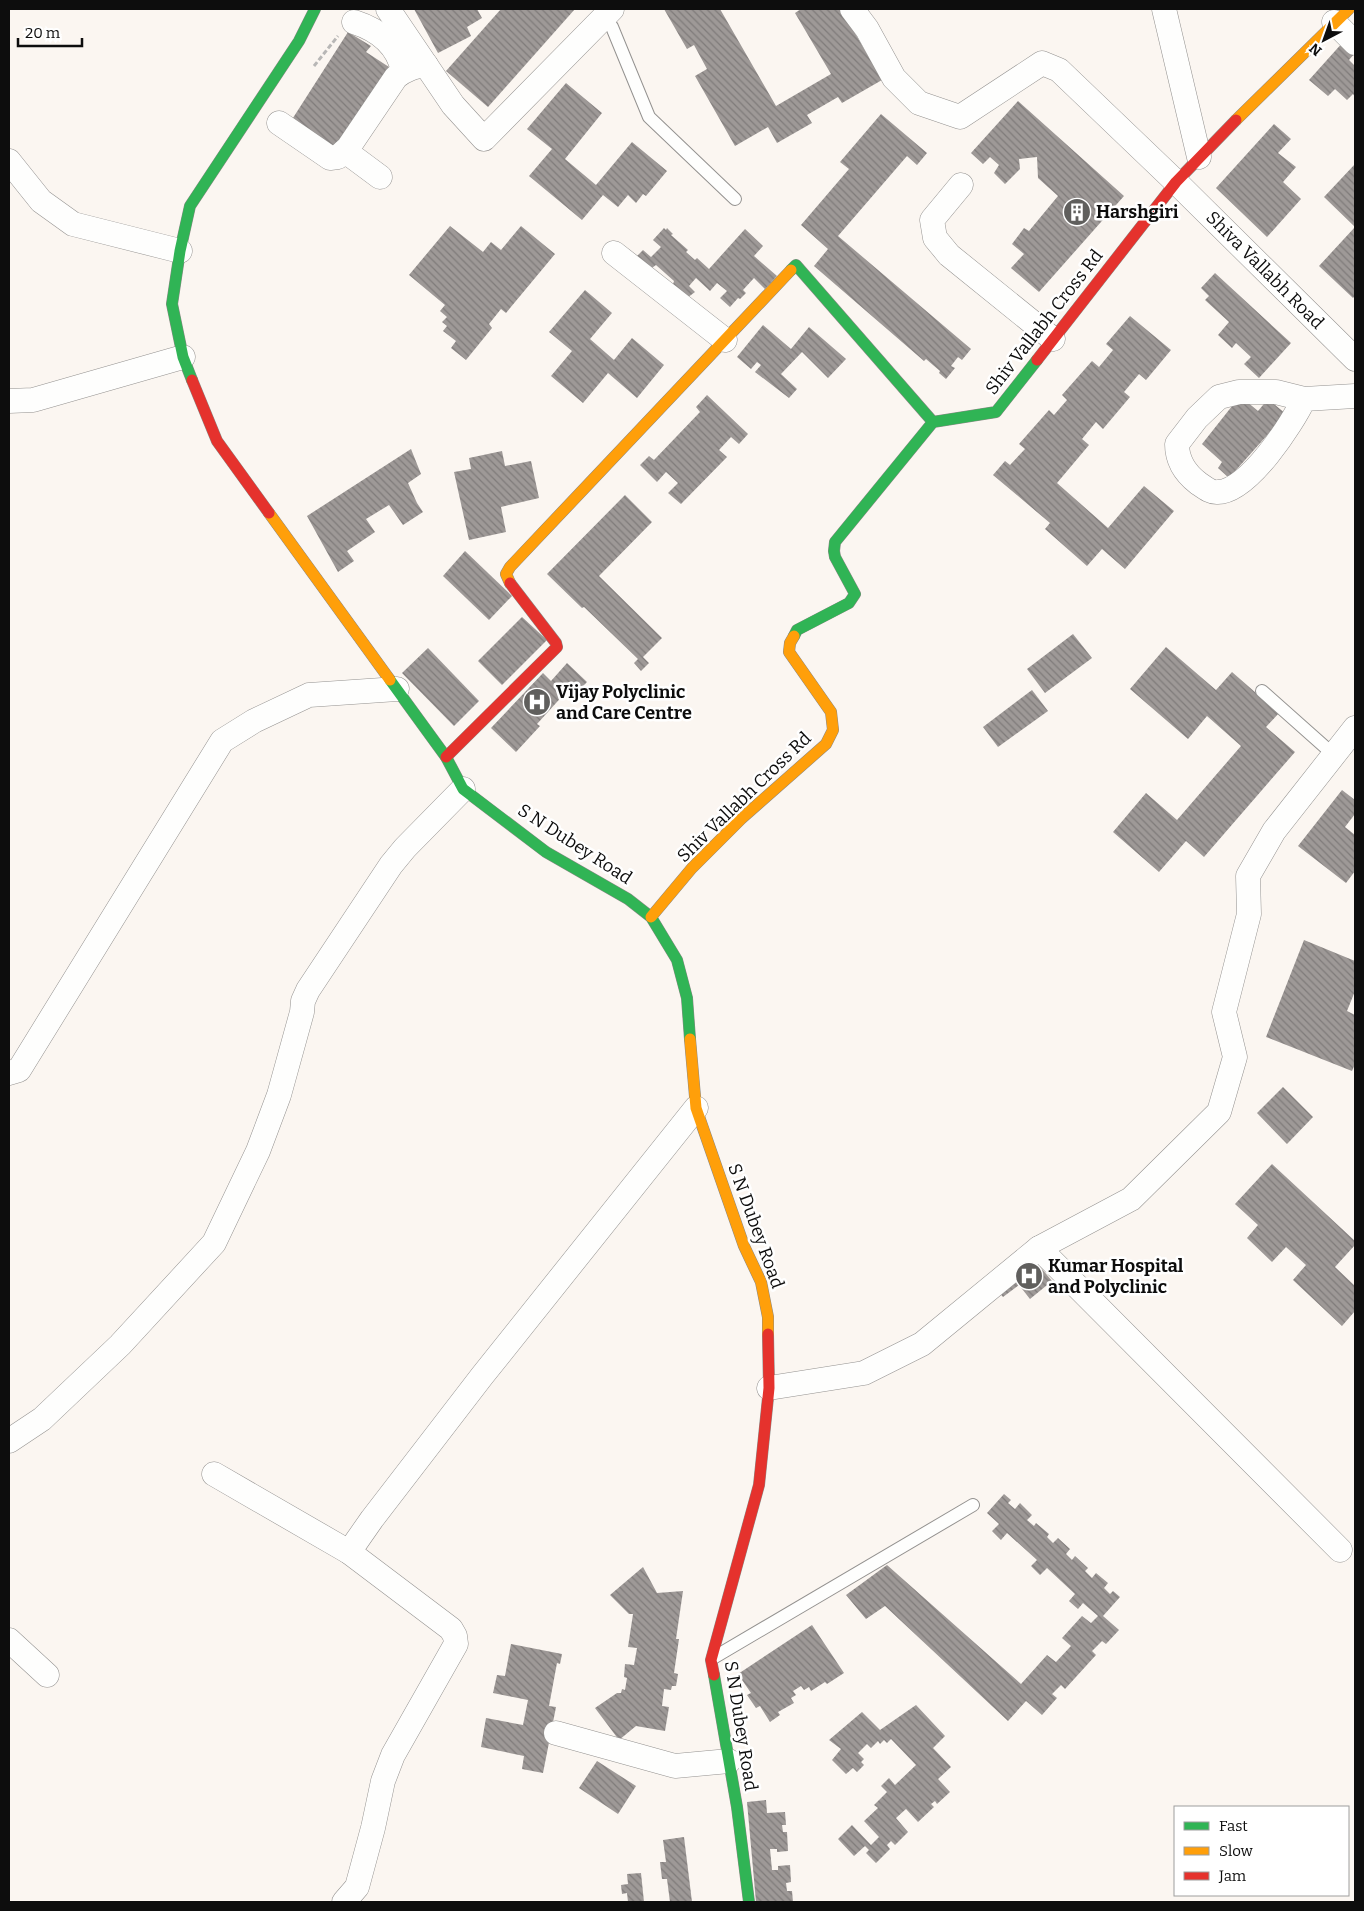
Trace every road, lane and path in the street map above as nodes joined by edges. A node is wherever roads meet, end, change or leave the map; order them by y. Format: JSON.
{"nodes":[{"id":1,"x":315,"y":9,"type":"edge"},
{"id":2,"x":388,"y":9,"type":"edge"},
{"id":3,"x":852,"y":9,"type":"edge"},
{"id":4,"x":1164,"y":9,"type":"edge"},
{"id":5,"x":608,"y":12,"type":"edge"},
{"id":6,"x":1342,"y":16,"type":"edge"},
{"id":7,"x":354,"y":22,"type":"dead end"},
{"id":8,"x":1355,"y":43,"type":"edge"},
{"id":9,"x":426,"y":65,"type":"junction"},
{"id":10,"x":403,"y":71,"type":"junction"},
{"id":11,"x":279,"y":123,"type":"dead end"},
{"id":12,"x":345,"y":151,"type":"junction"},
{"id":13,"x":1199,"y":157,"type":"junction"},
{"id":14,"x":9,"y":161,"type":"edge"},
{"id":15,"x":380,"y":177,"type":"dead end"},
{"id":16,"x":1176,"y":182,"type":"junction"},
{"id":17,"x":961,"y":185,"type":"dead end"},
{"id":18,"x":735,"y":200,"type":"dead end"},
{"id":19,"x":180,"y":251,"type":"junction"},
{"id":20,"x":614,"y":253,"type":"dead end"},
{"id":21,"x":1053,"y":339,"type":"junction"},
{"id":22,"x":725,"y":340,"type":"junction"},
{"id":23,"x":183,"y":357,"type":"junction"},
{"id":24,"x":1355,"y":359,"type":"edge"},
{"id":25,"x":1355,"y":396,"type":"edge"},
{"id":26,"x":1304,"y":399,"type":"junction"},
{"id":27,"x":9,"y":401,"type":"edge"},
{"id":28,"x":932,"y":422,"type":"junction"},
{"id":29,"x":397,"y":689,"type":"junction"},
{"id":30,"x":1262,"y":690,"type":"dead end"},
{"id":31,"x":1355,"y":729,"type":"edge"},
{"id":32,"x":1334,"y":755,"type":"junction"},
{"id":33,"x":446,"y":757,"type":"junction"},
{"id":34,"x":463,"y":789,"type":"junction"},
{"id":35,"x":651,"y":917,"type":"junction"},
{"id":36,"x":9,"y":1073,"type":"edge"},
{"id":37,"x":696,"y":1108,"type":"junction"},
{"id":38,"x":1039,"y":1248,"type":"junction"},
{"id":39,"x":769,"y":1388,"type":"junction"},
{"id":40,"x":9,"y":1441,"type":"edge"},
{"id":41,"x":214,"y":1474,"type":"dead end"},
{"id":42,"x":973,"y":1505,"type":"dead end"},
{"id":43,"x":1340,"y":1550,"type":"dead end"},
{"id":44,"x":349,"y":1552,"type":"junction"},
{"id":45,"x":9,"y":1640,"type":"edge"},
{"id":46,"x":711,"y":1660,"type":"junction"},
{"id":47,"x":47,"y":1675,"type":"dead end"},
{"id":48,"x":556,"y":1733,"type":"dead end"},
{"id":49,"x":729,"y":1761,"type":"junction"},
{"id":50,"x":344,"y":1902,"type":"edge"},
{"id":51,"x":749,"y":1902,"type":"edge"}],
"edges":[{"from":1,"to":19,"type":"street","name":"S N Dubey Road"},
{"from":2,"to":9,"type":"street"},
{"from":3,"to":16,"type":"street","name":"Shiva Vallabh Road"},
{"from":4,"to":13,"type":"street"},
{"from":5,"to":9,"type":"street"},
{"from":5,"to":18,"type":"lane"},
{"from":6,"to":8,"type":"street"},
{"from":6,"to":13,"type":"street","name":"Shiv Vallabh Cross Rd"},
{"from":7,"to":10,"type":"street"},
{"from":9,"to":10,"type":"street"},
{"from":10,"to":12,"type":"street"},
{"from":11,"to":12,"type":"street"},
{"from":12,"to":15,"type":"street"},
{"from":13,"to":16,"type":"street","name":"Shiv Vallabh Cross Rd"},
{"from":14,"to":19,"type":"street"},
{"from":16,"to":21,"type":"street","name":"Shiv Vallabh Cross Rd"},
{"from":16,"to":24,"type":"street","name":"Shiva Vallabh Road"},
{"from":17,"to":21,"type":"street"},
{"from":19,"to":23,"type":"street","name":"S N Dubey Road"},
{"from":20,"to":22,"type":"street"},
{"from":21,"to":28,"type":"street","name":"Shiv Vallabh Cross Rd"},
{"from":22,"to":28,"type":"street"},
{"from":22,"to":33,"type":"street"},
{"from":23,"to":27,"type":"street"},
{"from":23,"to":29,"type":"street","name":"S N Dubey Road"},
{"from":25,"to":26,"type":"street"},
{"from":26,"to":26,"type":"street"},
{"from":28,"to":35,"type":"street","name":"Shiv Vallabh Cross Rd"},
{"from":29,"to":33,"type":"street","name":"S N Dubey Road"},
{"from":29,"to":36,"type":"street"},
{"from":30,"to":32,"type":"lane"},
{"from":31,"to":32,"type":"street"},
{"from":32,"to":38,"type":"street"},
{"from":33,"to":34,"type":"street","name":"S N Dubey Road"},
{"from":34,"to":35,"type":"street","name":"S N Dubey Road"},
{"from":34,"to":40,"type":"street"},
{"from":35,"to":37,"type":"street","name":"S N Dubey Road"},
{"from":37,"to":39,"type":"street","name":"S N Dubey Road"},
{"from":37,"to":44,"type":"street"},
{"from":38,"to":39,"type":"street"},
{"from":38,"to":43,"type":"street"},
{"from":39,"to":46,"type":"street","name":"S N Dubey Road"},
{"from":41,"to":44,"type":"street"},
{"from":42,"to":46,"type":"lane"},
{"from":44,"to":50,"type":"street"},
{"from":45,"to":47,"type":"street"},
{"from":46,"to":49,"type":"street","name":"S N Dubey Road"},
{"from":48,"to":49,"type":"street"},
{"from":49,"to":51,"type":"street","name":"S N Dubey Road"}]}
